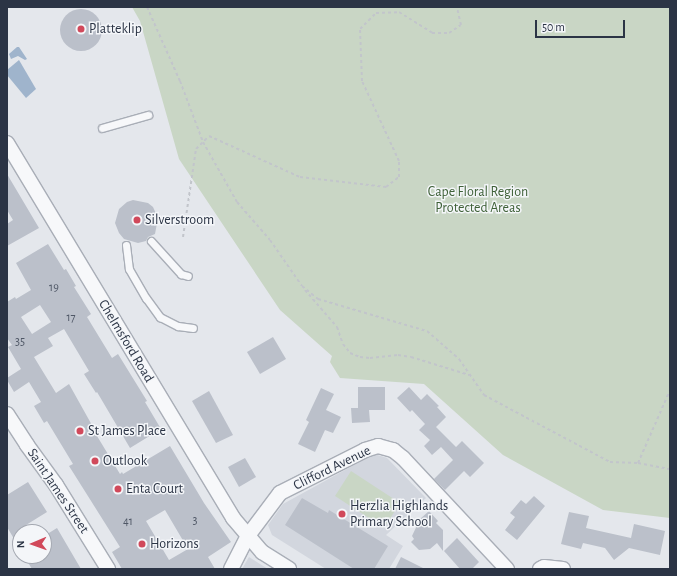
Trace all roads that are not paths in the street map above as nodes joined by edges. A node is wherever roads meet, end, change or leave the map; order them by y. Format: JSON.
{"nodes":[{"id":1,"x":148,"y":115,"type":"dead end"},
{"id":2,"x":102,"y":128,"type":"dead end"},
{"id":3,"x":7,"y":143,"type":"edge"},
{"id":4,"x":151,"y":241,"type":"dead end"},
{"id":5,"x":126,"y":245,"type":"dead end"},
{"id":6,"x":188,"y":276,"type":"dead end"},
{"id":7,"x":193,"y":328,"type":"dead end"},
{"id":8,"x":7,"y":414,"type":"edge"},
{"id":9,"x":247,"y":536,"type":"junction"},
{"id":10,"x":108,"y":569,"type":"edge"},
{"id":11,"x":230,"y":569,"type":"edge"},
{"id":12,"x":289,"y":569,"type":"edge"},
{"id":13,"x":507,"y":569,"type":"edge"},
{"id":14,"x":540,"y":569,"type":"edge"},
{"id":15,"x":563,"y":569,"type":"edge"}],
"edges":[{"from":1,"to":2,"type":"lane"},
{"from":3,"to":9,"type":"street","name":"Chelmsford Road"},
{"from":4,"to":6,"type":"lane"},
{"from":5,"to":7,"type":"lane"},
{"from":8,"to":10,"type":"street","name":"Saint James Street"},
{"from":9,"to":11,"type":"street","name":"Clifford Avenue"},
{"from":9,"to":12,"type":"street","name":"Chelmsford Road"},
{"from":9,"to":13,"type":"street","name":"Clifford Avenue"},
{"from":14,"to":15,"type":"street"}]}
